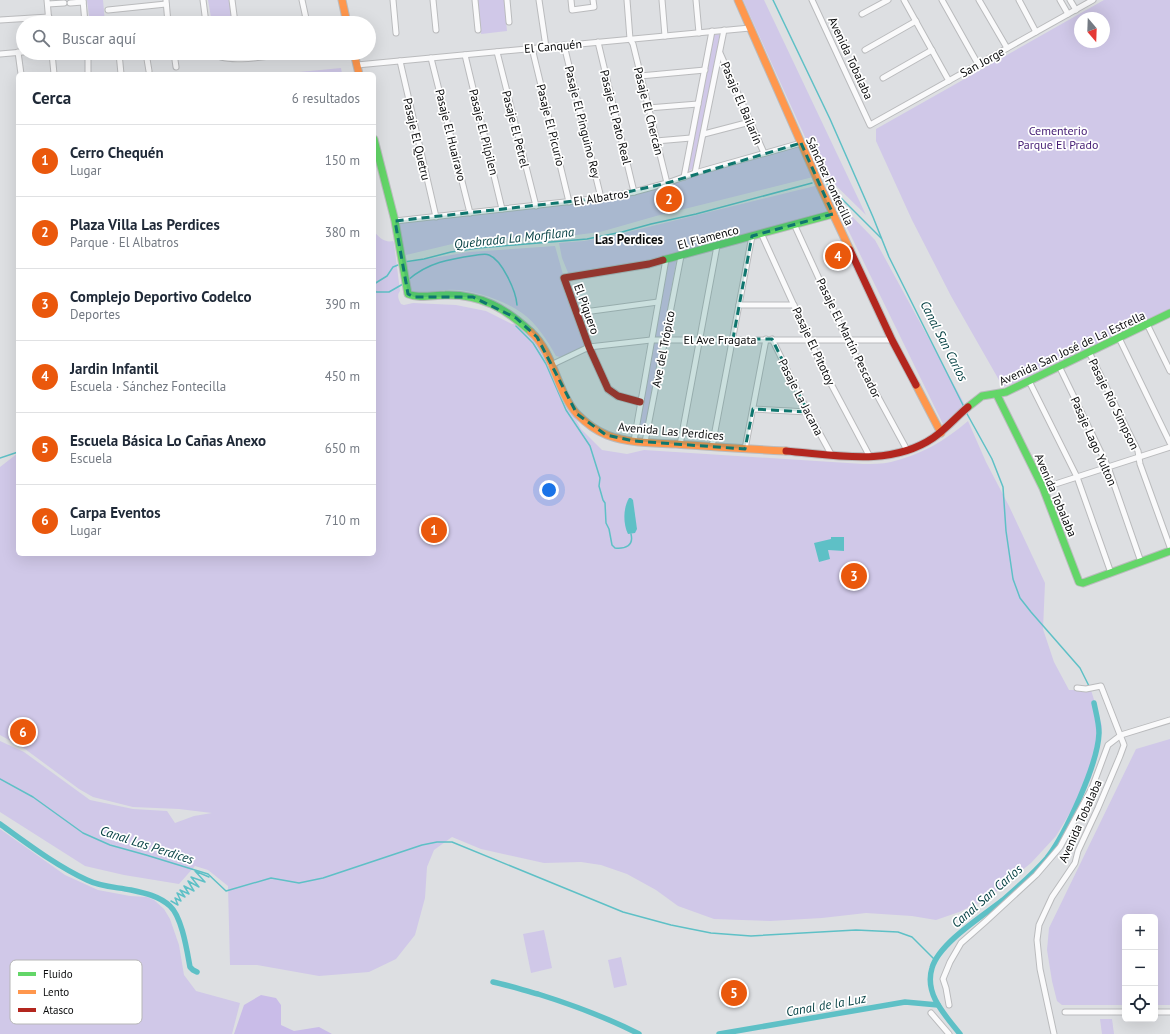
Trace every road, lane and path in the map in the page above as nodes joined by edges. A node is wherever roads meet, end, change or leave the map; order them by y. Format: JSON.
{"nodes":[{"id":1,"x":203,"y":0,"type":"edge"},
{"id":2,"x":232,"y":0,"type":"edge"},
{"id":3,"x":302,"y":0,"type":"edge"},
{"id":4,"x":342,"y":0,"type":"edge"},
{"id":5,"x":393,"y":0,"type":"edge"},
{"id":6,"x":433,"y":0,"type":"edge"},
{"id":7,"x":475,"y":0,"type":"edge"},
{"id":8,"x":507,"y":0,"type":"edge"},
{"id":9,"x":540,"y":0,"type":"edge"},
{"id":10,"x":571,"y":0,"type":"edge"},
{"id":11,"x":593,"y":0,"type":"edge"},
{"id":12,"x":627,"y":0,"type":"edge"},
{"id":13,"x":662,"y":0,"type":"edge"},
{"id":14,"x":696,"y":0,"type":"edge"},
{"id":15,"x":738,"y":0,"type":"edge"},
{"id":16,"x":812,"y":0,"type":"edge"},
{"id":17,"x":888,"y":0,"type":"edge"},
{"id":18,"x":904,"y":0,"type":"edge"},
{"id":19,"x":942,"y":0,"type":"edge"},
{"id":20,"x":979,"y":0,"type":"edge"},
{"id":21,"x":1019,"y":0,"type":"edge"},
{"id":22,"x":1060,"y":0,"type":"edge"},
{"id":23,"x":1070,"y":0,"type":"edge"},
{"id":24,"x":1093,"y":0,"type":"edge"},
{"id":25,"x":83,"y":1,"type":"edge"},
{"id":26,"x":48,"y":2,"type":"edge"},
{"id":27,"x":166,"y":2,"type":"edge"},
{"id":28,"x":64,"y":3,"type":"dead end"},
{"id":29,"x":70,"y":3,"type":"dead end"},
{"id":30,"x":108,"y":10,"type":"dead end"},
{"id":31,"x":1076,"y":10,"type":"junction"},
{"id":32,"x":862,"y":14,"type":"dead end"},
{"id":33,"x":1068,"y":14,"type":"junction"},
{"id":34,"x":49,"y":16,"type":"edge"},
{"id":35,"x":84,"y":16,"type":"edge"},
{"id":36,"x":167,"y":16,"type":"edge"},
{"id":37,"x":205,"y":16,"type":"edge"},
{"id":38,"x":234,"y":16,"type":"edge"},
{"id":39,"x":305,"y":16,"type":"edge"},
{"id":40,"x":345,"y":16,"type":"edge"},
{"id":41,"x":16,"y":19,"type":"edge"},
{"id":42,"x":0,"y":20,"type":"edge"},
{"id":43,"x":916,"y":21,"type":"junction"},
{"id":44,"x":509,"y":22,"type":"dead end"},
{"id":45,"x":750,"y":28,"type":"junction"},
{"id":46,"x":436,"y":30,"type":"dead end"},
{"id":47,"x":478,"y":30,"type":"dead end"},
{"id":48,"x":724,"y":30,"type":"junction"},
{"id":49,"x":712,"y":31,"type":"junction"},
{"id":50,"x":699,"y":32,"type":"junction"},
{"id":51,"x":1036,"y":32,"type":"junction"},
{"id":52,"x":396,"y":33,"type":"dead end"},
{"id":53,"x":665,"y":36,"type":"junction"},
{"id":54,"x":630,"y":39,"type":"junction"},
{"id":55,"x":598,"y":42,"type":"junction"},
{"id":56,"x":564,"y":45,"type":"junction"},
{"id":57,"x":546,"y":47,"type":"junction"},
{"id":58,"x":532,"y":48,"type":"junction"},
{"id":59,"x":1007,"y":48,"type":"junction"},
{"id":60,"x":865,"y":50,"type":"dead end"},
{"id":61,"x":932,"y":50,"type":"junction"},
{"id":62,"x":16,"y":52,"type":"edge"},
{"id":63,"x":497,"y":52,"type":"junction"},
{"id":64,"x":720,"y":52,"type":"junction"},
{"id":65,"x":0,"y":54,"type":"edge"},
{"id":66,"x":465,"y":55,"type":"junction"},
{"id":67,"x":431,"y":58,"type":"junction"},
{"id":68,"x":21,"y":60,"type":"edge"},
{"id":69,"x":53,"y":60,"type":"edge"},
{"id":70,"x":88,"y":60,"type":"edge"},
{"id":71,"x":120,"y":60,"type":"edge"},
{"id":72,"x":147,"y":60,"type":"edge"},
{"id":73,"x":175,"y":60,"type":"edge"},
{"id":74,"x":356,"y":60,"type":"edge"},
{"id":75,"x":400,"y":61,"type":"junction"},
{"id":76,"x":978,"y":64,"type":"junction"},
{"id":77,"x":357,"y":65,"type":"junction"},
{"id":78,"x":176,"y":67,"type":"dead end"},
{"id":79,"x":704,"y":70,"type":"junction"},
{"id":80,"x":149,"y":71,"type":"dead end"},
{"id":81,"x":21,"y":72,"type":"edge"},
{"id":82,"x":54,"y":72,"type":"edge"},
{"id":83,"x":88,"y":72,"type":"dead end"},
{"id":84,"x":121,"y":72,"type":"edge"},
{"id":85,"x":358,"y":72,"type":"edge"},
{"id":86,"x":640,"y":76,"type":"junction"},
{"id":87,"x":883,"y":78,"type":"dead end"},
{"id":88,"x":949,"y":80,"type":"junction"},
{"id":89,"x":698,"y":104,"type":"junction"},
{"id":90,"x":648,"y":108,"type":"junction"},
{"id":91,"x":750,"y":122,"type":"junction"},
{"id":92,"x":870,"y":125,"type":"joint"},
{"id":93,"x":704,"y":134,"type":"junction"},
{"id":94,"x":691,"y":138,"type":"junction"},
{"id":95,"x":656,"y":141,"type":"junction"},
{"id":96,"x":801,"y":143,"type":"junction"},
{"id":97,"x":376,"y":147,"type":"edge"},
{"id":98,"x":764,"y":154,"type":"junction"},
{"id":99,"x":696,"y":173,"type":"junction"},
{"id":100,"x":684,"y":177,"type":"junction"},
{"id":101,"x":666,"y":183,"type":"junction"},
{"id":102,"x":634,"y":192,"type":"junction"},
{"id":103,"x":601,"y":198,"type":"junction"},
{"id":104,"x":569,"y":202,"type":"junction"},
{"id":105,"x":536,"y":206,"type":"junction"},
{"id":106,"x":502,"y":209,"type":"junction"},
{"id":107,"x":470,"y":213,"type":"junction"},
{"id":108,"x":833,"y":214,"type":"junction"},
{"id":109,"x":436,"y":216,"type":"junction"},
{"id":110,"x":395,"y":221,"type":"junction"},
{"id":111,"x":794,"y":224,"type":"junction"},
{"id":112,"x":761,"y":234,"type":"junction"},
{"id":113,"x":752,"y":236,"type":"junction"},
{"id":114,"x":717,"y":246,"type":"junction"},
{"id":115,"x":681,"y":256,"type":"junction"},
{"id":116,"x":666,"y":259,"type":"junction"},
{"id":117,"x":564,"y":278,"type":"joint"},
{"id":118,"x":658,"y":302,"type":"junction"},
{"id":119,"x":794,"y":304,"type":"junction"},
{"id":120,"x":739,"y":305,"type":"junction"},
{"id":121,"x":577,"y":313,"type":"junction"},
{"id":122,"x":1170,"y":313,"type":"edge"},
{"id":123,"x":1148,"y":324,"type":"junction"},
{"id":124,"x":1119,"y":338,"type":"junction"},
{"id":125,"x":664,"y":339,"type":"junction"},
{"id":126,"x":699,"y":339,"type":"junction"},
{"id":127,"x":652,"y":340,"type":"junction"},
{"id":128,"x":733,"y":340,"type":"junction"},
{"id":129,"x":769,"y":340,"type":"junction"},
{"id":130,"x":810,"y":340,"type":"junction"},
{"id":131,"x":848,"y":340,"type":"junction"},
{"id":132,"x":892,"y":340,"type":"junction"},
{"id":133,"x":589,"y":347,"type":"junction"},
{"id":134,"x":1089,"y":352,"type":"junction"},
{"id":135,"x":551,"y":365,"type":"junction"},
{"id":136,"x":1059,"y":366,"type":"junction"},
{"id":137,"x":1170,"y":371,"type":"edge"},
{"id":138,"x":1029,"y":381,"type":"junction"},
{"id":139,"x":997,"y":395,"type":"junction"},
{"id":140,"x":640,"y":402,"type":"junction"},
{"id":141,"x":753,"y":409,"type":"junction"},
{"id":142,"x":808,"y":412,"type":"junction"},
{"id":143,"x":962,"y":412,"type":"joint"},
{"id":144,"x":941,"y":433,"type":"junction"},
{"id":145,"x":634,"y":441,"type":"junction"},
{"id":146,"x":645,"y":442,"type":"junction"},
{"id":147,"x":1170,"y":443,"type":"edge"},
{"id":148,"x":680,"y":445,"type":"junction"},
{"id":149,"x":712,"y":447,"type":"junction"},
{"id":150,"x":1170,"y":447,"type":"edge"},
{"id":151,"x":745,"y":449,"type":"junction"},
{"id":152,"x":906,"y":450,"type":"junction"},
{"id":153,"x":831,"y":454,"type":"junction"},
{"id":154,"x":870,"y":457,"type":"junction"},
{"id":155,"x":1139,"y":457,"type":"junction"},
{"id":156,"x":1108,"y":467,"type":"junction"},
{"id":157,"x":1077,"y":477,"type":"junction"},
{"id":158,"x":1043,"y":488,"type":"junction"},
{"id":159,"x":1170,"y":547,"type":"edge"},
{"id":160,"x":1170,"y":551,"type":"edge"},
{"id":161,"x":1141,"y":562,"type":"junction"},
{"id":162,"x":1111,"y":573,"type":"junction"},
{"id":163,"x":1077,"y":688,"type":"dead end"},
{"id":164,"x":1170,"y":720,"type":"edge"},
{"id":165,"x":1121,"y":735,"type":"junction"},
{"id":166,"x":949,"y":1004,"type":"dead end"},
{"id":167,"x":1065,"y":1012,"type":"dead end"},
{"id":168,"x":1122,"y":1012,"type":"edge"},
{"id":169,"x":1158,"y":1012,"type":"edge"},
{"id":170,"x":1170,"y":1012,"type":"edge"},
{"id":171,"x":931,"y":1013,"type":"dead end"},
{"id":172,"x":949,"y":1034,"type":"edge"},
{"id":173,"x":1054,"y":1034,"type":"edge"}],
"edges":[{"from":1,"to":37,"type":"street"},
{"from":2,"to":38,"type":"street"},
{"from":3,"to":39,"type":"street"},
{"from":4,"to":40,"type":"street"},
{"from":5,"to":52,"type":"street"},
{"from":6,"to":46,"type":"street"},
{"from":7,"to":47,"type":"street"},
{"from":8,"to":44,"type":"street"},
{"from":9,"to":57,"type":"street"},
{"from":10,"to":11,"type":"street"},
{"from":12,"to":54,"type":"street","name":"Pasaje El Chercán"},
{"from":13,"to":53,"type":"street"},
{"from":14,"to":50,"type":"street"},
{"from":15,"to":45,"type":"street","name":"Sánchez Fontecilla"},
{"from":16,"to":92,"type":"street","name":"Avenida Tobalaba"},
{"from":17,"to":32,"type":"street"},
{"from":18,"to":43,"type":"street"},
{"from":19,"to":76,"type":"street"},
{"from":20,"to":59,"type":"street"},
{"from":21,"to":51,"type":"street"},
{"from":22,"to":33,"type":"street"},
{"from":23,"to":31,"type":"street"},
{"from":24,"to":31,"type":"street","name":"San Jorge"},
{"from":25,"to":29,"type":"street"},
{"from":25,"to":35,"type":"street"},
{"from":26,"to":28,"type":"street"},
{"from":26,"to":34,"type":"street"},
{"from":27,"to":30,"type":"street"},
{"from":27,"to":36,"type":"street"},
{"from":31,"to":33,"type":"street","name":"San Jorge"},
{"from":33,"to":51,"type":"street","name":"San Jorge"},
{"from":41,"to":42,"type":"street"},
{"from":43,"to":60,"type":"street"},
{"from":43,"to":61,"type":"street"},
{"from":45,"to":48,"type":"street","name":"El Canquén"},
{"from":45,"to":96,"type":"street","name":"Sánchez Fontecilla"},
{"from":48,"to":49,"type":"street","name":"El Canquén"},
{"from":48,"to":64,"type":"street"},
{"from":49,"to":50,"type":"street","name":"El Canquén"},
{"from":49,"to":79,"type":"street"},
{"from":50,"to":53,"type":"street","name":"El Canquén"},
{"from":51,"to":59,"type":"street","name":"San Jorge"},
{"from":53,"to":54,"type":"street","name":"El Canquén"},
{"from":54,"to":55,"type":"street","name":"El Canquén"},
{"from":54,"to":86,"type":"street","name":"Pasaje El Chercán"},
{"from":55,"to":56,"type":"street","name":"El Canquén"},
{"from":55,"to":102,"type":"street","name":"Pasaje El Pato Real"},
{"from":56,"to":57,"type":"street","name":"El Canquén"},
{"from":56,"to":103,"type":"street","name":"Pasaje El Pinguino Rey"},
{"from":57,"to":58,"type":"street","name":"El Canquén"},
{"from":58,"to":63,"type":"street","name":"El Canquén"},
{"from":58,"to":104,"type":"street","name":"Pasaje El Picurio"},
{"from":59,"to":76,"type":"street","name":"San Jorge"},
{"from":61,"to":87,"type":"street"},
{"from":61,"to":88,"type":"street"},
{"from":62,"to":65,"type":"street"},
{"from":63,"to":66,"type":"street","name":"El Canquén"},
{"from":63,"to":105,"type":"street","name":"Pasaje El Petrel"},
{"from":64,"to":91,"type":"street","name":"Pasaje El Bailarín"},
{"from":64,"to":93,"type":"street"},
{"from":66,"to":67,"type":"street","name":"El Canquén"},
{"from":66,"to":106,"type":"street","name":"Pasaje El Pilpilen"},
{"from":67,"to":75,"type":"street","name":"El Canquén"},
{"from":67,"to":107,"type":"street","name":"Pasaje El Huairavo"},
{"from":68,"to":81,"type":"street"},
{"from":69,"to":82,"type":"street"},
{"from":70,"to":83,"type":"street"},
{"from":71,"to":84,"type":"street"},
{"from":72,"to":80,"type":"street"},
{"from":73,"to":78,"type":"street"},
{"from":74,"to":77,"type":"street"},
{"from":75,"to":77,"type":"street","name":"El Canquén"},
{"from":75,"to":109,"type":"street","name":"Pasaje El Quetru"},
{"from":76,"to":88,"type":"street","name":"San Jorge"},
{"from":77,"to":85,"type":"street"},
{"from":79,"to":86,"type":"street"},
{"from":79,"to":89,"type":"street"},
{"from":86,"to":90,"type":"street","name":"Pasaje El Chercán"},
{"from":88,"to":92,"type":"street","name":"San Jorge"},
{"from":89,"to":90,"type":"street"},
{"from":89,"to":94,"type":"street"},
{"from":90,"to":95,"type":"street","name":"Pasaje El Chercán"},
{"from":91,"to":93,"type":"street"},
{"from":91,"to":98,"type":"street","name":"Pasaje El Bailarín"},
{"from":93,"to":99,"type":"street"},
{"from":94,"to":95,"type":"street"},
{"from":94,"to":100,"type":"street"},
{"from":95,"to":101,"type":"street","name":"Pasaje El Chercán"},
{"from":96,"to":98,"type":"street","name":"El Albatros"},
{"from":96,"to":108,"type":"street","name":"Sánchez Fontecilla"},
{"from":97,"to":110,"type":"street","name":"Avenida Las Perdices"},
{"from":98,"to":99,"type":"street","name":"El Albatros"},
{"from":99,"to":100,"type":"street","name":"El Albatros"},
{"from":100,"to":101,"type":"street","name":"El Albatros"},
{"from":101,"to":102,"type":"street","name":"El Albatros"},
{"from":102,"to":103,"type":"street","name":"El Albatros"},
{"from":103,"to":104,"type":"street","name":"El Albatros"},
{"from":104,"to":105,"type":"street","name":"El Albatros"},
{"from":105,"to":106,"type":"street","name":"El Albatros"},
{"from":106,"to":107,"type":"street","name":"El Albatros"},
{"from":107,"to":109,"type":"street","name":"El Albatros"},
{"from":108,"to":111,"type":"street","name":"El Flamenco"},
{"from":108,"to":132,"type":"street","name":"Sánchez Fontecilla"},
{"from":109,"to":110,"type":"street","name":"El Albatros"},
{"from":110,"to":135,"type":"street","name":"Avenida Las Perdices"},
{"from":111,"to":112,"type":"street","name":"El Flamenco"},
{"from":111,"to":131,"type":"street","name":"Pasaje El Martín Pescador"},
{"from":112,"to":113,"type":"street","name":"El Flamenco"},
{"from":112,"to":119,"type":"street","name":"Pasaje El Pitotoy"},
{"from":113,"to":114,"type":"street","name":"El Flamenco"},
{"from":113,"to":120,"type":"street"},
{"from":114,"to":115,"type":"street","name":"El Flamenco"},
{"from":114,"to":126,"type":"street"},
{"from":115,"to":116,"type":"street","name":"El Flamenco"},
{"from":115,"to":125,"type":"street","name":"Ave del Trópico"},
{"from":116,"to":117,"type":"street","name":"El Flamenco"},
{"from":116,"to":118,"type":"street","name":"Ave del Trópico"},
{"from":117,"to":121,"type":"street","name":"El Piquero"},
{"from":118,"to":121,"type":"street"},
{"from":118,"to":127,"type":"street","name":"Ave del Trópico"},
{"from":119,"to":120,"type":"street"},
{"from":119,"to":130,"type":"street","name":"Pasaje El Pitotoy"},
{"from":120,"to":128,"type":"street"},
{"from":121,"to":133,"type":"street","name":"El Piquero"},
{"from":122,"to":123,"type":"street","name":"Avenida San José de La Estrella"},
{"from":123,"to":124,"type":"street","name":"Avenida San José de La Estrella"},
{"from":123,"to":137,"type":"street"},
{"from":124,"to":134,"type":"street","name":"Avenida San José de La Estrella"},
{"from":124,"to":147,"type":"street"},
{"from":125,"to":126,"type":"street","name":"El Ave Fragata"},
{"from":125,"to":127,"type":"street","name":"El Ave Fragata"},
{"from":125,"to":146,"type":"street","name":"Ave del Trópico"},
{"from":126,"to":128,"type":"street","name":"El Ave Fragata"},
{"from":126,"to":148,"type":"street"},
{"from":127,"to":133,"type":"street","name":"El Ave Fragata"},
{"from":127,"to":140,"type":"street","name":"Ave del Trópico"},
{"from":128,"to":129,"type":"street","name":"El Ave Fragata"},
{"from":128,"to":149,"type":"street"},
{"from":129,"to":130,"type":"street","name":"El Ave Fragata"},
{"from":129,"to":141,"type":"street"},
{"from":129,"to":142,"type":"street","name":"Pasaje La Jacana"},
{"from":130,"to":131,"type":"street","name":"El Ave Fragata"},
{"from":130,"to":154,"type":"street","name":"Pasaje El Pitotoy"},
{"from":131,"to":132,"type":"street","name":"El Ave Fragata"},
{"from":131,"to":152,"type":"street","name":"Pasaje El Martín Pescador"},
{"from":132,"to":144,"type":"street","name":"Sánchez Fontecilla"},
{"from":133,"to":135,"type":"street","name":"El Ave Fragata"},
{"from":133,"to":140,"type":"street","name":"El Piquero"},
{"from":134,"to":136,"type":"street","name":"Avenida San José de La Estrella"},
{"from":134,"to":155,"type":"street","name":"Pasaje Río Simpson"},
{"from":135,"to":145,"type":"street","name":"Avenida Las Perdices"},
{"from":136,"to":138,"type":"street","name":"Avenida San José de La Estrella"},
{"from":136,"to":156,"type":"street","name":"Pasaje Lago Yulton"},
{"from":138,"to":139,"type":"street","name":"Avenida San José de La Estrella"},
{"from":138,"to":157,"type":"street"},
{"from":139,"to":143,"type":"street","name":"Avenida San José de La Estrella"},
{"from":139,"to":158,"type":"street","name":"Avenida Tobalaba"},
{"from":140,"to":145,"type":"street","name":"Ave del Trópico"},
{"from":141,"to":142,"type":"street"},
{"from":141,"to":151,"type":"street"},
{"from":142,"to":153,"type":"street","name":"Pasaje La Jacana"},
{"from":143,"to":144,"type":"street","name":"Avenida Las Perdices"},
{"from":144,"to":152,"type":"street","name":"Avenida Las Perdices"},
{"from":145,"to":146,"type":"street","name":"Avenida Las Perdices"},
{"from":146,"to":148,"type":"street","name":"Avenida Las Perdices"},
{"from":148,"to":149,"type":"street","name":"Avenida Las Perdices"},
{"from":149,"to":151,"type":"street","name":"Avenida Las Perdices"},
{"from":150,"to":155,"type":"street"},
{"from":151,"to":153,"type":"street","name":"Avenida Las Perdices"},
{"from":152,"to":154,"type":"street","name":"Avenida Las Perdices"},
{"from":153,"to":154,"type":"street","name":"Avenida Las Perdices"},
{"from":155,"to":156,"type":"street"},
{"from":155,"to":159,"type":"street","name":"Pasaje Río Simpson"},
{"from":156,"to":157,"type":"street"},
{"from":156,"to":161,"type":"street","name":"Pasaje Lago Yulton"},
{"from":157,"to":158,"type":"street"},
{"from":157,"to":162,"type":"street"},
{"from":158,"to":162,"type":"street","name":"Avenida Tobalaba"},
{"from":160,"to":161,"type":"street"},
{"from":161,"to":162,"type":"street"},
{"from":163,"to":165,"type":"street","name":"Avenida Tobalaba"},
{"from":164,"to":165,"type":"street"},
{"from":165,"to":166,"type":"street"},
{"from":165,"to":173,"type":"street","name":"Avenida Tobalaba"},
{"from":167,"to":168,"type":"street"},
{"from":169,"to":170,"type":"street"},
{"from":171,"to":172,"type":"street"}]}
